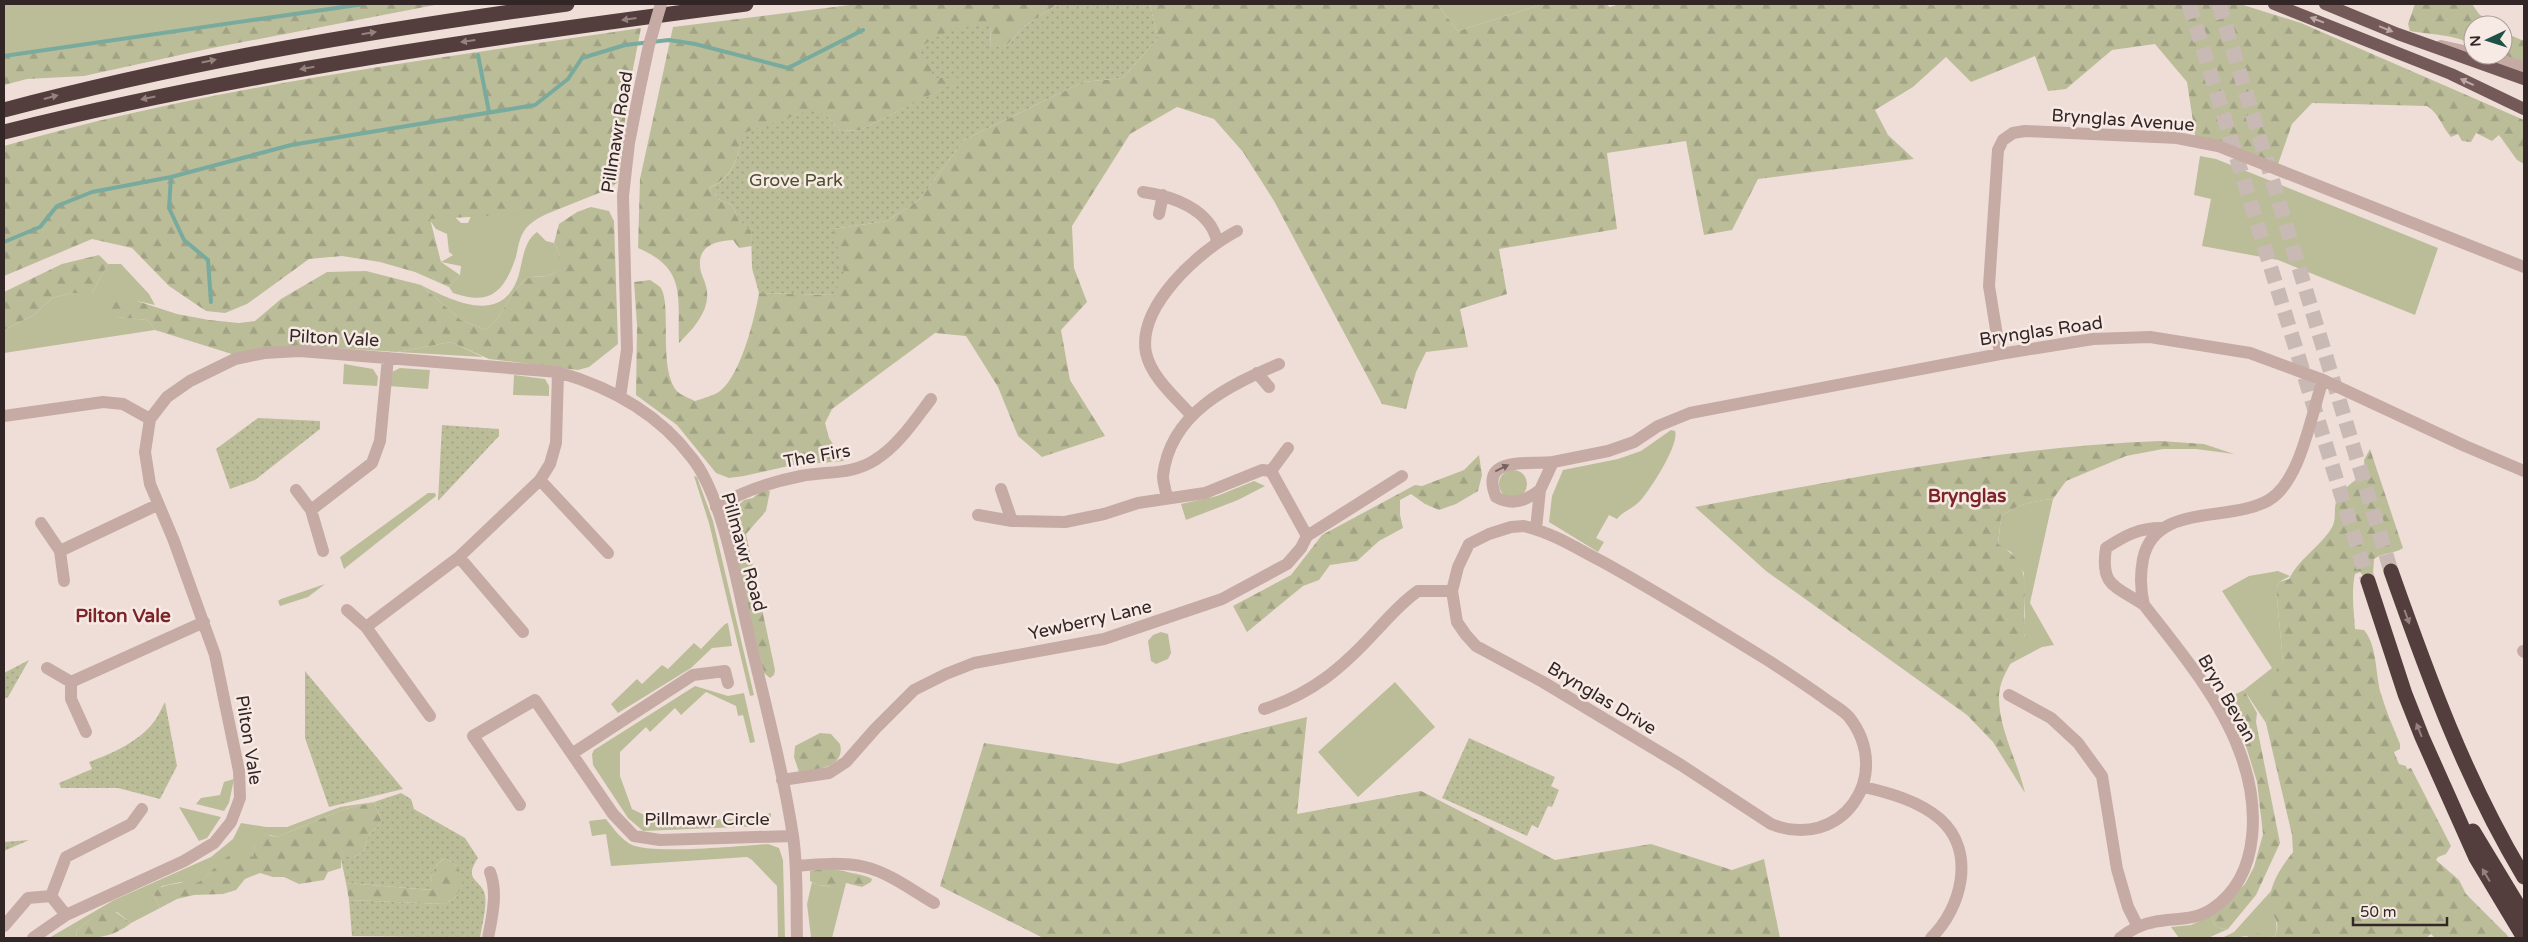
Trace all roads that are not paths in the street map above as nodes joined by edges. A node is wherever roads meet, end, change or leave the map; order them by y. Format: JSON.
{"nodes":[{"id":1,"x":567,"y":4,"type":"edge"},
{"id":2,"x":661,"y":4,"type":"edge"},
{"id":3,"x":746,"y":4,"type":"edge"},
{"id":4,"x":2274,"y":4,"type":"edge"},
{"id":5,"x":2325,"y":4,"type":"edge"},
{"id":6,"x":2421,"y":42,"type":"junction"},
{"id":7,"x":2463,"y":51,"type":"edge"},
{"id":8,"x":2524,"y":79,"type":"edge"},
{"id":9,"x":2518,"y":101,"type":"edge"},
{"id":10,"x":2524,"y":109,"type":"edge"},
{"id":11,"x":4,"y":110,"type":"edge"},
{"id":12,"x":4,"y":132,"type":"edge"},
{"id":13,"x":1143,"y":192,"type":"dead end"},
{"id":14,"x":1163,"y":195,"type":"junction"},
{"id":15,"x":1159,"y":214,"type":"dead end"},
{"id":16,"x":1237,"y":231,"type":"dead end"},
{"id":17,"x":1218,"y":241,"type":"junction"},
{"id":18,"x":2524,"y":267,"type":"edge"},
{"id":19,"x":2000,"y":354,"type":"junction"},
{"id":20,"x":388,"y":358,"type":"junction"},
{"id":21,"x":1279,"y":364,"type":"dead end"},
{"id":22,"x":558,"y":372,"type":"junction"},
{"id":23,"x":1257,"y":373,"type":"junction"},
{"id":24,"x":2323,"y":380,"type":"junction"},
{"id":25,"x":1269,"y":387,"type":"dead end"},
{"id":26,"x":620,"y":396,"type":"junction"},
{"id":27,"x":931,"y":399,"type":"dead end"},
{"id":28,"x":1191,"y":415,"type":"junction"},
{"id":29,"x":4,"y":416,"type":"edge"},
{"id":30,"x":150,"y":419,"type":"junction"},
{"id":31,"x":1288,"y":448,"type":"dead end"},
{"id":32,"x":1553,"y":462,"type":"junction"},
{"id":33,"x":1271,"y":471,"type":"junction"},
{"id":34,"x":2524,"y":471,"type":"edge"},
{"id":35,"x":1402,"y":476,"type":"dead end"},
{"id":36,"x":540,"y":480,"type":"junction"},
{"id":37,"x":1001,"y":489,"type":"dead end"},
{"id":38,"x":296,"y":490,"type":"dead end"},
{"id":39,"x":1540,"y":490,"type":"junction"},
{"id":40,"x":1167,"y":498,"type":"junction"},
{"id":41,"x":158,"y":505,"type":"junction"},
{"id":42,"x":716,"y":507,"type":"junction"},
{"id":43,"x":310,"y":510,"type":"junction"},
{"id":44,"x":978,"y":515,"type":"dead end"},
{"id":45,"x":1012,"y":521,"type":"junction"},
{"id":46,"x":41,"y":523,"type":"dead end"},
{"id":47,"x":2161,"y":528,"type":"junction"},
{"id":48,"x":1536,"y":529,"type":"junction"},
{"id":49,"x":1307,"y":536,"type":"junction"},
{"id":50,"x":60,"y":551,"type":"junction"},
{"id":51,"x":324,"y":551,"type":"dead end"},
{"id":52,"x":608,"y":553,"type":"dead end"},
{"id":53,"x":458,"y":558,"type":"junction"},
{"id":54,"x":2391,"y":571,"type":"tunnel mouth"},
{"id":55,"x":64,"y":581,"type":"dead end"},
{"id":56,"x":2368,"y":581,"type":"tunnel mouth"},
{"id":57,"x":1452,"y":592,"type":"junction"},
{"id":58,"x":2144,"y":604,"type":"junction"},
{"id":59,"x":346,"y":610,"type":"dead end"},
{"id":60,"x":204,"y":622,"type":"junction"},
{"id":61,"x":366,"y":627,"type":"junction"},
{"id":62,"x":523,"y":632,"type":"dead end"},
{"id":63,"x":47,"y":668,"type":"dead end"},
{"id":64,"x":72,"y":682,"type":"junction"},
{"id":65,"x":728,"y":683,"type":"dead end"},
{"id":66,"x":2009,"y":694,"type":"dead end"},
{"id":67,"x":1264,"y":708,"type":"dead end"},
{"id":68,"x":430,"y":716,"type":"dead end"},
{"id":69,"x":86,"y":732,"type":"dead end"},
{"id":70,"x":573,"y":753,"type":"junction"},
{"id":71,"x":2466,"y":766,"type":"junction"},
{"id":72,"x":782,"y":780,"type":"junction"},
{"id":73,"x":1864,"y":787,"type":"junction"},
{"id":74,"x":520,"y":806,"type":"dead end"},
{"id":75,"x":142,"y":809,"type":"dead end"},
{"id":76,"x":793,"y":836,"type":"junction"},
{"id":77,"x":2524,"y":860,"type":"edge"},
{"id":78,"x":796,"y":866,"type":"junction"},
{"id":79,"x":490,"y":872,"type":"dead end"},
{"id":80,"x":2524,"y":877,"type":"edge"},
{"id":81,"x":51,"y":896,"type":"junction"},
{"id":82,"x":934,"y":904,"type":"dead end"},
{"id":83,"x":2519,"y":914,"type":"edge"},
{"id":84,"x":66,"y":915,"type":"junction"},
{"id":85,"x":4,"y":926,"type":"edge"},
{"id":86,"x":2138,"y":927,"type":"junction"},
{"id":87,"x":33,"y":938,"type":"edge"},
{"id":88,"x":488,"y":938,"type":"edge"},
{"id":89,"x":797,"y":938,"type":"edge"},
{"id":90,"x":1931,"y":938,"type":"edge"},
{"id":91,"x":2120,"y":938,"type":"edge"},
{"id":92,"x":2524,"y":938,"type":"edge"}],
"edges":[{"from":11,"to":1,"type":"highway","one_way":true},
{"from":2,"to":26,"type":"street","name":"Pillmawr Road","bridge":true},
{"from":3,"to":12,"type":"highway","one_way":true},
{"from":9,"to":4,"type":"main road","one_way":true},
{"from":5,"to":6,"type":"main road","one_way":true},
{"from":6,"to":7,"type":"street"},
{"from":6,"to":8,"type":"main road"},
{"from":9,"to":10,"type":"main road"},
{"from":13,"to":14,"type":"street"},
{"from":14,"to":15,"type":"street"},
{"from":14,"to":17,"type":"street"},
{"from":16,"to":17,"type":"street"},
{"from":17,"to":28,"type":"street"},
{"from":18,"to":19,"type":"street","name":"Brynglas Avenue"},
{"from":19,"to":24,"type":"street","name":"Brynglas Road"},
{"from":19,"to":32,"type":"street","name":"Brynglas Road"},
{"from":20,"to":22,"type":"street","name":"Pilton Vale"},
{"from":20,"to":30,"type":"street","name":"Pilton Vale"},
{"from":20,"to":43,"type":"street","name":"Pilton Vale"},
{"from":21,"to":23,"type":"street"},
{"from":22,"to":26,"type":"street","name":"Pilton Vale"},
{"from":22,"to":36,"type":"street"},
{"from":23,"to":25,"type":"street"},
{"from":23,"to":28,"type":"street"},
{"from":24,"to":34,"type":"street","name":"Brynglas Road"},
{"from":24,"to":47,"type":"street","name":"Bryn Bevan"},
{"from":26,"to":42,"type":"street","name":"Pillmawr Road"},
{"from":27,"to":42,"type":"street","name":"The Firs"},
{"from":28,"to":40,"type":"street"},
{"from":29,"to":30,"type":"street"},
{"from":30,"to":41,"type":"street","name":"Pilton Vale"},
{"from":31,"to":33,"type":"street"},
{"from":32,"to":39,"type":"street"},
{"from":39,"to":32,"type":"street","name":"Brynglas Road","one_way":true},
{"from":33,"to":40,"type":"street"},
{"from":33,"to":49,"type":"street"},
{"from":35,"to":49,"type":"street","name":"Yewberry Lane"},
{"from":36,"to":52,"type":"street"},
{"from":36,"to":53,"type":"street"},
{"from":37,"to":45,"type":"street"},
{"from":38,"to":43,"type":"street"},
{"from":39,"to":48,"type":"street"},
{"from":40,"to":45,"type":"street"},
{"from":41,"to":50,"type":"street"},
{"from":41,"to":60,"type":"street","name":"Pilton Vale"},
{"from":42,"to":72,"type":"street","name":"Pillmawr Road"},
{"from":43,"to":51,"type":"street"},
{"from":44,"to":45,"type":"street"},
{"from":46,"to":50,"type":"street"},
{"from":47,"to":58,"type":"street","name":"Bryn Bevan"},
{"from":47,"to":58,"type":"street","name":"Bryn Bevan"},
{"from":48,"to":57,"type":"street","name":"Brynglas Drive"},
{"from":48,"to":73,"type":"street","name":"Brynglas Drive"},
{"from":49,"to":72,"type":"street","name":"Yewberry Lane"},
{"from":50,"to":55,"type":"street"},
{"from":53,"to":61,"type":"street"},
{"from":53,"to":62,"type":"street"},
{"from":54,"to":71,"type":"highway","one_way":true},
{"from":83,"to":56,"type":"highway","one_way":true},
{"from":57,"to":67,"type":"street"},
{"from":57,"to":73,"type":"street","name":"Brynglas Drive"},
{"from":58,"to":86,"type":"street","name":"Bryn Bevan"},
{"from":59,"to":61,"type":"street"},
{"from":60,"to":64,"type":"street"},
{"from":60,"to":84,"type":"street","name":"Pilton Vale"},
{"from":61,"to":68,"type":"street"},
{"from":63,"to":64,"type":"street"},
{"from":64,"to":69,"type":"street"},
{"from":65,"to":70,"type":"street"},
{"from":66,"to":86,"type":"street"},
{"from":70,"to":74,"type":"street","name":"Pillmawr Circle"},
{"from":70,"to":76,"type":"street","name":"Pillmawr Circle"},
{"from":71,"to":77,"type":"highway"},
{"from":71,"to":80,"type":"highway"},
{"from":72,"to":76,"type":"street","name":"Pillmawr Road"},
{"from":73,"to":90,"type":"street"},
{"from":75,"to":81,"type":"street"},
{"from":76,"to":78,"type":"street","name":"Pillmawr Road"},
{"from":78,"to":82,"type":"street"},
{"from":78,"to":89,"type":"street","name":"Pillmawr Road"},
{"from":79,"to":88,"type":"street"},
{"from":81,"to":84,"type":"street"},
{"from":81,"to":85,"type":"street"},
{"from":83,"to":92,"type":"highway"},
{"from":84,"to":87,"type":"street","name":"Pilton Vale"},
{"from":86,"to":91,"type":"street","name":"Bryn Bevan"}]}
